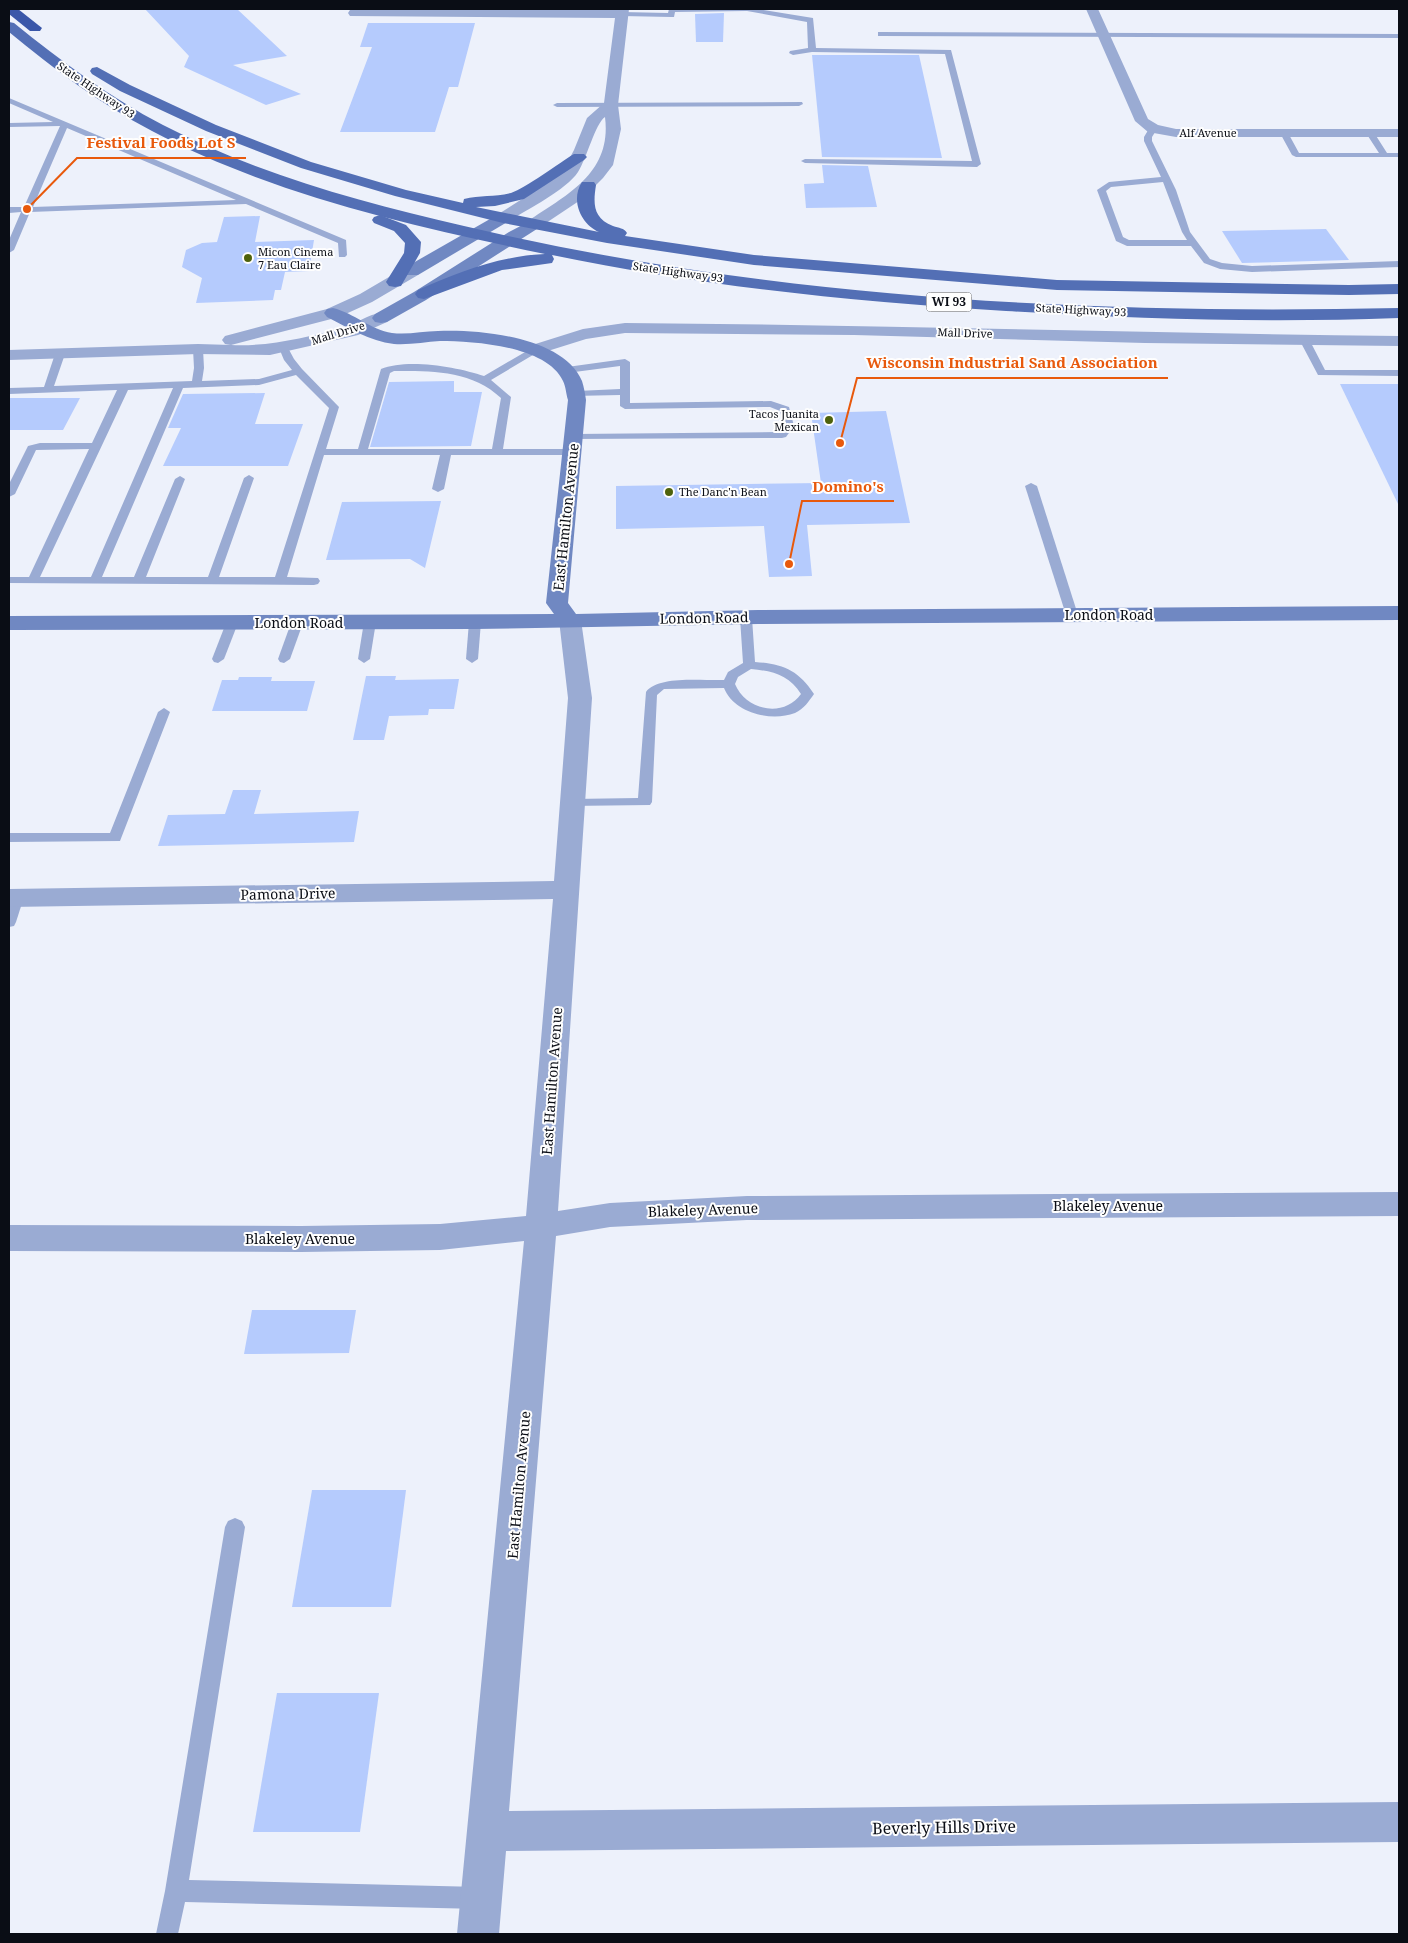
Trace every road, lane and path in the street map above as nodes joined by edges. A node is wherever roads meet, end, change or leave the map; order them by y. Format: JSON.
{"nodes":[{"id":1,"x":10,"y":9,"type":"edge"},
{"id":2,"x":26,"y":9,"type":"edge"},
{"id":3,"x":1092,"y":9,"type":"edge"},
{"id":4,"x":623,"y":11,"type":"edge"},
{"id":5,"x":355,"y":13,"type":"dead end"},
{"id":6,"x":9,"y":26,"type":"edge"},
{"id":7,"x":35,"y":28,"type":"junction"},
{"id":8,"x":881,"y":34,"type":"dead end"},
{"id":9,"x":1104,"y":34,"type":"junction"},
{"id":10,"x":1399,"y":36,"type":"edge"},
{"id":11,"x":48,"y":38,"type":"dead end"},
{"id":12,"x":812,"y":50,"type":"junction"},
{"id":13,"x":793,"y":53,"type":"dead end"},
{"id":14,"x":85,"y":63,"type":"dead end"},
{"id":15,"x":9,"y":100,"type":"edge"},
{"id":16,"x":799,"y":104,"type":"dead end"},
{"id":17,"x":557,"y":105,"type":"dead end"},
{"id":18,"x":611,"y":105,"type":"junction"},
{"id":19,"x":65,"y":124,"type":"junction"},
{"id":20,"x":9,"y":125,"type":"edge"},
{"id":21,"x":1153,"y":129,"type":"junction"},
{"id":22,"x":1284,"y":133,"type":"junction"},
{"id":23,"x":1370,"y":133,"type":"junction"},
{"id":24,"x":1399,"y":133,"type":"edge"},
{"id":25,"x":1385,"y":155,"type":"junction"},
{"id":26,"x":1399,"y":155,"type":"edge"},
{"id":27,"x":579,"y":157,"type":"junction"},
{"id":28,"x":805,"y":161,"type":"dead end"},
{"id":29,"x":1166,"y":178,"type":"junction"},
{"id":30,"x":588,"y":185,"type":"junction"},
{"id":31,"x":401,"y":193,"type":"junction"},
{"id":32,"x":321,"y":194,"type":"junction"},
{"id":33,"x":248,"y":202,"type":"junction"},
{"id":34,"x":27,"y":209,"type":"junction"},
{"id":35,"x":9,"y":210,"type":"edge"},
{"id":36,"x":503,"y":218,"type":"junction"},
{"id":37,"x":534,"y":224,"type":"junction"},
{"id":38,"x":474,"y":234,"type":"junction"},
{"id":39,"x":504,"y":242,"type":"junction"},
{"id":40,"x":1194,"y":243,"type":"junction"},
{"id":41,"x":9,"y":250,"type":"edge"},
{"id":42,"x":678,"y":250,"type":"junction"},
{"id":43,"x":342,"y":255,"type":"dead end"},
{"id":44,"x":613,"y":262,"type":"junction"},
{"id":45,"x":1399,"y":264,"type":"edge"},
{"id":46,"x":394,"y":282,"type":"junction"},
{"id":47,"x":1399,"y":289,"type":"edge"},
{"id":48,"x":424,"y":294,"type":"junction"},
{"id":49,"x":1399,"y":306,"type":"edge"},
{"id":50,"x":333,"y":313,"type":"junction"},
{"id":51,"x":1399,"y":313,"type":"edge"},
{"id":52,"x":1281,"y":315,"type":"junction"},
{"id":53,"x":380,"y":318,"type":"junction"},
{"id":54,"x":362,"y":327,"type":"junction"},
{"id":55,"x":438,"y":336,"type":"junction"},
{"id":56,"x":1305,"y":341,"type":"junction"},
{"id":57,"x":1399,"y":341,"type":"edge"},
{"id":58,"x":284,"y":348,"type":"junction"},
{"id":59,"x":198,"y":349,"type":"junction"},
{"id":60,"x":535,"y":350,"type":"junction"},
{"id":61,"x":60,"y":354,"type":"junction"},
{"id":62,"x":9,"y":355,"type":"edge"},
{"id":63,"x":298,"y":370,"type":"junction"},
{"id":64,"x":567,"y":370,"type":"junction"},
{"id":65,"x":1399,"y":373,"type":"edge"},
{"id":66,"x":485,"y":380,"type":"junction"},
{"id":67,"x":196,"y":384,"type":"junction"},
{"id":68,"x":180,"y":385,"type":"junction"},
{"id":69,"x":124,"y":387,"type":"junction"},
{"id":70,"x":48,"y":390,"type":"junction"},
{"id":71,"x":9,"y":391,"type":"edge"},
{"id":72,"x":624,"y":392,"type":"junction"},
{"id":73,"x":577,"y":394,"type":"junction"},
{"id":74,"x":573,"y":444,"type":"junction"},
{"id":75,"x":96,"y":446,"type":"junction"},
{"id":76,"x":320,"y":452,"type":"junction"},
{"id":77,"x":362,"y":452,"type":"junction"},
{"id":78,"x":446,"y":452,"type":"junction"},
{"id":79,"x":496,"y":452,"type":"junction"},
{"id":80,"x":249,"y":478,"type":"dead end"},
{"id":81,"x":180,"y":479,"type":"dead end"},
{"id":82,"x":1031,"y":486,"type":"dead end"},
{"id":83,"x":438,"y":489,"type":"dead end"},
{"id":84,"x":9,"y":494,"type":"edge"},
{"id":85,"x":9,"y":580,"type":"edge"},
{"id":86,"x":33,"y":580,"type":"junction"},
{"id":87,"x":95,"y":580,"type":"junction"},
{"id":88,"x":139,"y":580,"type":"junction"},
{"id":89,"x":212,"y":581,"type":"junction"},
{"id":90,"x":280,"y":581,"type":"junction"},
{"id":91,"x":314,"y":581,"type":"dead end"},
{"id":92,"x":1399,"y":613,"type":"edge"},
{"id":93,"x":1072,"y":615,"type":"junction"},
{"id":94,"x":746,"y":618,"type":"junction"},
{"id":95,"x":570,"y":620,"type":"junction"},
{"id":96,"x":370,"y":622,"type":"junction"},
{"id":97,"x":475,"y":622,"type":"junction"},
{"id":98,"x":9,"y":623,"type":"edge"},
{"id":99,"x":232,"y":623,"type":"junction"},
{"id":100,"x":297,"y":623,"type":"junction"},
{"id":101,"x":218,"y":658,"type":"dead end"},
{"id":102,"x":284,"y":659,"type":"dead end"},
{"id":103,"x":364,"y":659,"type":"dead end"},
{"id":104,"x":472,"y":659,"type":"dead end"},
{"id":105,"x":748,"y":665,"type":"junction"},
{"id":106,"x":729,"y":684,"type":"junction"},
{"id":107,"x":164,"y":712,"type":"dead end"},
{"id":108,"x":573,"y":803,"type":"junction"},
{"id":109,"x":9,"y":838,"type":"edge"},
{"id":110,"x":566,"y":890,"type":"junction"},
{"id":111,"x":13,"y":898,"type":"edge"},
{"id":112,"x":9,"y":922,"type":"edge"},
{"id":113,"x":1399,"y":1204,"type":"edge"},
{"id":114,"x":541,"y":1226,"type":"junction"},
{"id":115,"x":9,"y":1238,"type":"edge"},
{"id":116,"x":236,"y":1527,"type":"dead end"},
{"id":117,"x":1399,"y":1822,"type":"edge"},
{"id":118,"x":488,"y":1831,"type":"junction"},
{"id":119,"x":176,"y":1891,"type":"junction"},
{"id":120,"x":481,"y":1898,"type":"junction"},
{"id":121,"x":167,"y":1934,"type":"edge"},
{"id":122,"x":478,"y":1934,"type":"edge"}],
"edges":[{"from":1,"to":7,"type":"highway"},
{"from":2,"to":7,"type":"highway"},
{"from":3,"to":9,"type":"street"},
{"from":4,"to":5,"type":"street"},
{"from":4,"to":12,"type":"lane"},
{"from":4,"to":18,"type":"street"},
{"from":6,"to":32,"type":"main road","name":"State Highway 93","number":"WI 93"},
{"from":7,"to":11,"type":"main road"},
{"from":8,"to":9,"type":"lane"},
{"from":9,"to":10,"type":"lane"},
{"from":9,"to":21,"type":"street"},
{"from":12,"to":13,"type":"lane"},
{"from":12,"to":28,"type":"lane"},
{"from":14,"to":31,"type":"main road","name":"State Highway 93","number":"WI 93"},
{"from":15,"to":19,"type":"lane"},
{"from":16,"to":18,"type":"lane"},
{"from":17,"to":18,"type":"lane"},
{"from":18,"to":27,"type":"street"},
{"from":18,"to":30,"type":"street"},
{"from":19,"to":20,"type":"lane"},
{"from":19,"to":33,"type":"lane"},
{"from":19,"to":34,"type":"lane"},
{"from":21,"to":22,"type":"street","name":"Alf Avenue"},
{"from":21,"to":29,"type":"lane"},
{"from":22,"to":23,"type":"street","name":"Alf Avenue"},
{"from":22,"to":25,"type":"lane"},
{"from":23,"to":24,"type":"street","name":"Alf Avenue"},
{"from":23,"to":25,"type":"lane"},
{"from":25,"to":26,"type":"lane"},
{"from":27,"to":31,"type":"main road"},
{"from":27,"to":36,"type":"street"},
{"from":29,"to":40,"type":"lane"},
{"from":29,"to":40,"type":"lane"},
{"from":30,"to":37,"type":"street"},
{"from":30,"to":42,"type":"main road"},
{"from":31,"to":36,"type":"main road","name":"State Highway 93","number":"WI 93"},
{"from":32,"to":38,"type":"main road","name":"State Highway 93","number":"WI 93"},
{"from":32,"to":46,"type":"main road"},
{"from":33,"to":34,"type":"lane"},
{"from":33,"to":43,"type":"lane"},
{"from":34,"to":35,"type":"lane"},
{"from":34,"to":41,"type":"lane"},
{"from":36,"to":37,"type":"main road","name":"State Highway 93","number":"WI 93"},
{"from":36,"to":38,"type":"street"},
{"from":37,"to":39,"type":"street"},
{"from":37,"to":42,"type":"main road","name":"State Highway 93","number":"WI 93"},
{"from":38,"to":39,"type":"main road","name":"State Highway 93","number":"WI 93"},
{"from":38,"to":46,"type":"street"},
{"from":39,"to":44,"type":"main road","name":"State Highway 93","number":"WI 93"},
{"from":39,"to":48,"type":"street"},
{"from":40,"to":45,"type":"lane"},
{"from":42,"to":47,"type":"main road","name":"State Highway 93","number":"WI 93"},
{"from":44,"to":48,"type":"main road"},
{"from":44,"to":52,"type":"main road","name":"State Highway 93","number":"WI 93"},
{"from":46,"to":50,"type":"street"},
{"from":48,"to":53,"type":"street"},
{"from":49,"to":52,"type":"main road"},
{"from":50,"to":53,"type":"street","name":"Mall Drive"},
{"from":50,"to":54,"type":"street"},
{"from":50,"to":59,"type":"street","name":"Mall Drive"},
{"from":51,"to":52,"type":"main road","name":"State Highway 93","number":"WI 93"},
{"from":53,"to":54,"type":"street","name":"Mall Drive"},
{"from":53,"to":55,"type":"street"},
{"from":54,"to":55,"type":"street"},
{"from":54,"to":58,"type":"street","name":"Mall Drive"},
{"from":55,"to":60,"type":"street"},
{"from":56,"to":57,"type":"street","name":"Mall Drive"},
{"from":56,"to":60,"type":"street","name":"Mall Drive"},
{"from":56,"to":65,"type":"lane"},
{"from":58,"to":59,"type":"street","name":"Mall Drive"},
{"from":58,"to":63,"type":"lane"},
{"from":59,"to":61,"type":"street","name":"Mall Drive"},
{"from":59,"to":67,"type":"lane"},
{"from":60,"to":64,"type":"street"},
{"from":60,"to":66,"type":"lane"},
{"from":61,"to":62,"type":"street","name":"Mall Drive"},
{"from":61,"to":70,"type":"lane"},
{"from":63,"to":67,"type":"lane"},
{"from":63,"to":76,"type":"lane"},
{"from":64,"to":72,"type":"lane"},
{"from":64,"to":73,"type":"street","name":"East Hamilton Avenue"},
{"from":66,"to":77,"type":"lane"},
{"from":66,"to":79,"type":"lane"},
{"from":67,"to":68,"type":"lane"},
{"from":68,"to":69,"type":"lane"},
{"from":68,"to":87,"type":"lane"},
{"from":69,"to":70,"type":"lane"},
{"from":69,"to":75,"type":"lane"},
{"from":70,"to":71,"type":"lane"},
{"from":72,"to":73,"type":"lane"},
{"from":72,"to":74,"type":"lane"},
{"from":73,"to":74,"type":"street","name":"East Hamilton Avenue"},
{"from":74,"to":79,"type":"lane"},
{"from":74,"to":95,"type":"street","name":"East Hamilton Avenue"},
{"from":75,"to":84,"type":"lane"},
{"from":75,"to":86,"type":"lane"},
{"from":76,"to":77,"type":"lane"},
{"from":76,"to":90,"type":"lane"},
{"from":77,"to":78,"type":"lane"},
{"from":78,"to":79,"type":"lane"},
{"from":78,"to":83,"type":"lane"},
{"from":80,"to":89,"type":"lane"},
{"from":81,"to":88,"type":"lane"},
{"from":82,"to":93,"type":"lane"},
{"from":85,"to":86,"type":"lane"},
{"from":86,"to":87,"type":"lane"},
{"from":87,"to":88,"type":"lane"},
{"from":88,"to":89,"type":"lane"},
{"from":89,"to":90,"type":"lane"},
{"from":90,"to":91,"type":"lane"},
{"from":92,"to":93,"type":"street","name":"London Road"},
{"from":93,"to":94,"type":"street","name":"London Road"},
{"from":94,"to":95,"type":"street","name":"London Road"},
{"from":94,"to":105,"type":"lane"},
{"from":95,"to":97,"type":"street","name":"London Road"},
{"from":95,"to":108,"type":"street","name":"East Hamilton Avenue"},
{"from":96,"to":97,"type":"street","name":"London Road"},
{"from":96,"to":100,"type":"street","name":"London Road"},
{"from":96,"to":103,"type":"lane"},
{"from":97,"to":104,"type":"lane"},
{"from":98,"to":99,"type":"street","name":"London Road"},
{"from":99,"to":100,"type":"street","name":"London Road"},
{"from":99,"to":101,"type":"lane"},
{"from":100,"to":102,"type":"lane"},
{"from":105,"to":106,"type":"lane"},
{"from":105,"to":106,"type":"lane"},
{"from":106,"to":108,"type":"lane"},
{"from":107,"to":109,"type":"lane"},
{"from":108,"to":110,"type":"street","name":"East Hamilton Avenue"},
{"from":110,"to":111,"type":"street","name":"Pamona Drive"},
{"from":110,"to":114,"type":"street","name":"East Hamilton Avenue"},
{"from":111,"to":112,"type":"lane"},
{"from":113,"to":114,"type":"street","name":"Blakeley Avenue"},
{"from":114,"to":115,"type":"street","name":"Blakeley Avenue"},
{"from":114,"to":118,"type":"street","name":"East Hamilton Avenue"},
{"from":116,"to":119,"type":"lane"},
{"from":117,"to":118,"type":"street","name":"Beverly Hills Drive"},
{"from":118,"to":120,"type":"street","name":"East Hamilton Avenue"},
{"from":119,"to":120,"type":"lane"},
{"from":119,"to":121,"type":"lane"},
{"from":120,"to":122,"type":"street","name":"East Hamilton Avenue"}]}
